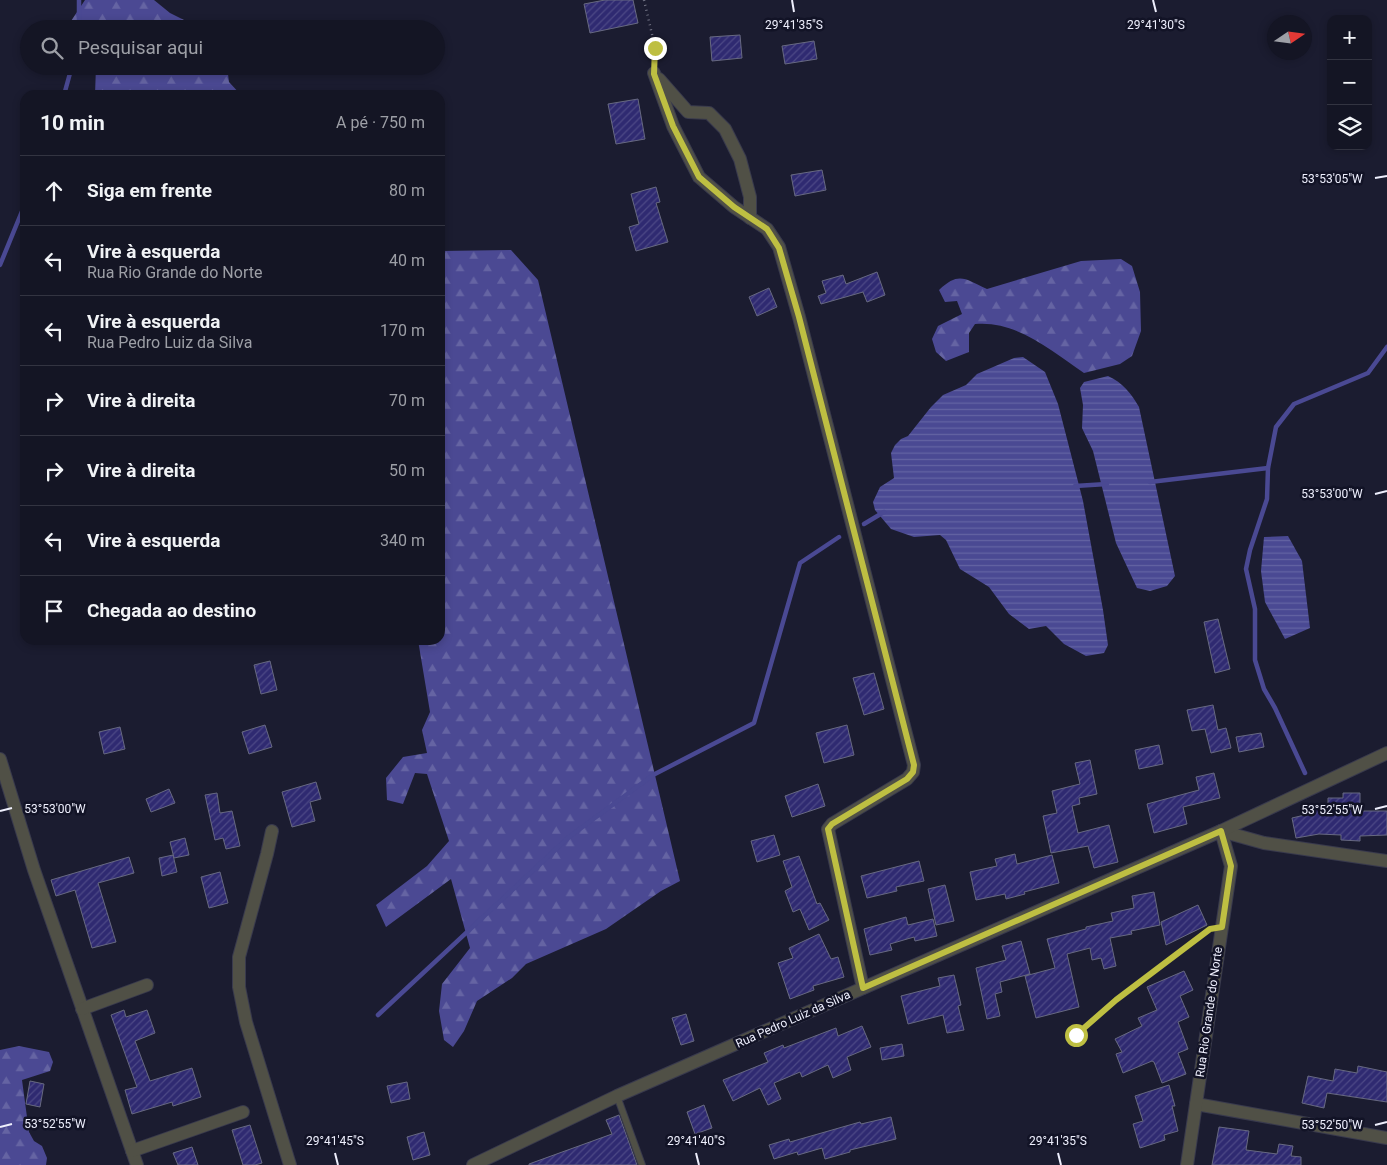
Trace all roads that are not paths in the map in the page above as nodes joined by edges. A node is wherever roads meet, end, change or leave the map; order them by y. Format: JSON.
{"nodes":[{"id":1,"x":750,"y":218,"type":"junction"},
{"id":2,"x":1387,"y":753,"type":"edge"},
{"id":3,"x":0,"y":759,"type":"edge"},
{"id":4,"x":272,"y":831,"type":"dead end"},
{"id":5,"x":1221,"y":831,"type":"junction"},
{"id":6,"x":1387,"y":861,"type":"edge"},
{"id":7,"x":147,"y":985,"type":"dead end"},
{"id":8,"x":863,"y":988,"type":"junction"},
{"id":9,"x":82,"y":1009,"type":"junction"},
{"id":10,"x":617,"y":1096,"type":"junction"},
{"id":11,"x":1196,"y":1104,"type":"junction"},
{"id":12,"x":243,"y":1112,"type":"dead end"},
{"id":13,"x":1387,"y":1138,"type":"edge"},
{"id":14,"x":132,"y":1150,"type":"junction"},
{"id":15,"x":137,"y":1165,"type":"edge"},
{"id":16,"x":290,"y":1165,"type":"edge"},
{"id":17,"x":473,"y":1165,"type":"edge"},
{"id":18,"x":642,"y":1165,"type":"edge"},
{"id":19,"x":1187,"y":1165,"type":"edge"}],
"edges":[{"from":1,"to":1,"type":"street"},
{"from":1,"to":8,"type":"street"},
{"from":2,"to":5,"type":"street","name":"Rua Pedro Luiz da Silva"},
{"from":3,"to":9,"type":"street"},
{"from":4,"to":16,"type":"street"},
{"from":5,"to":6,"type":"street"},
{"from":5,"to":8,"type":"street","name":"Rua Pedro Luiz da Silva"},
{"from":5,"to":11,"type":"street","name":"Rua Rio Grande do Norte"},
{"from":7,"to":9,"type":"street"},
{"from":8,"to":10,"type":"street","name":"Rua Pedro Luiz da Silva"},
{"from":9,"to":14,"type":"street"},
{"from":10,"to":17,"type":"street","name":"Rua Pedro Luiz da Silva"},
{"from":10,"to":18,"type":"lane"},
{"from":11,"to":13,"type":"street"},
{"from":11,"to":19,"type":"street","name":"Rua Rio Grande do Norte"},
{"from":12,"to":14,"type":"street"},
{"from":14,"to":15,"type":"street"}]}
